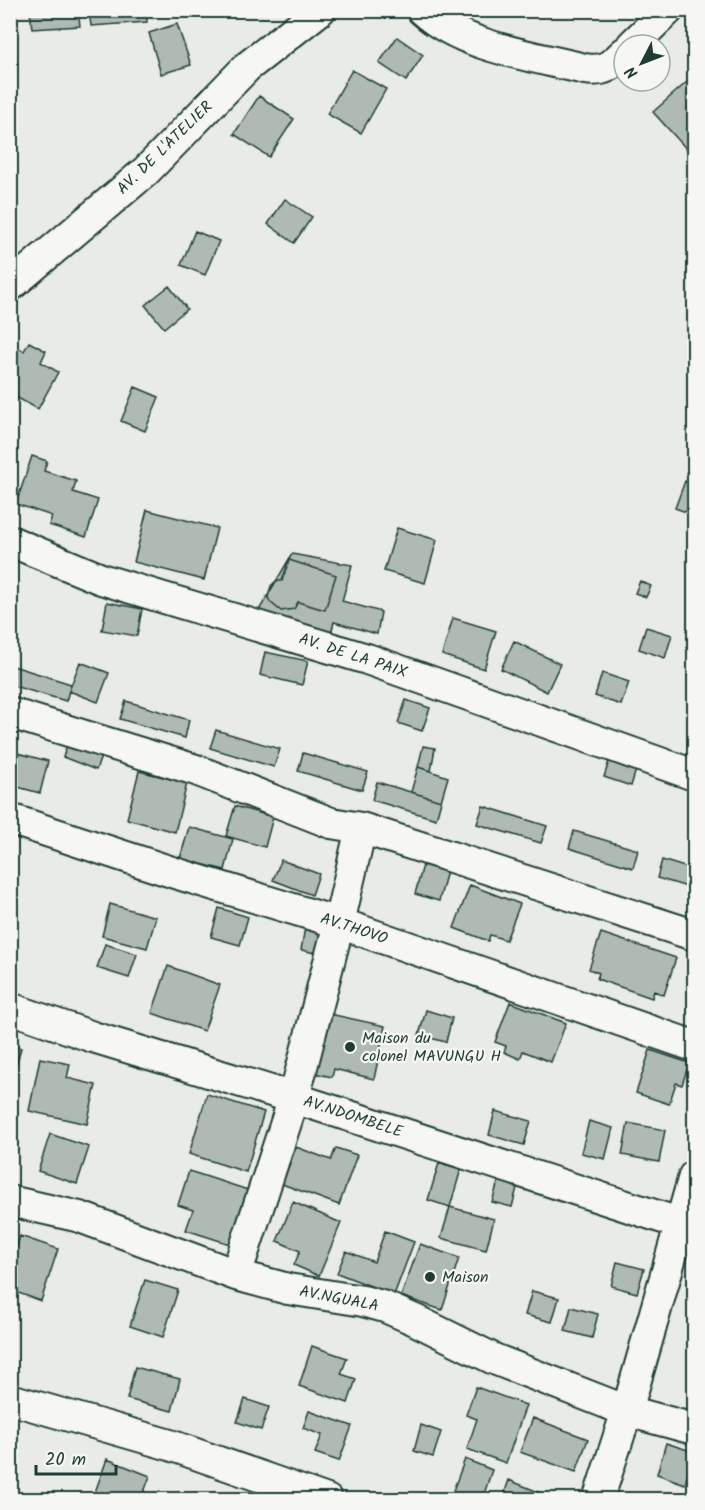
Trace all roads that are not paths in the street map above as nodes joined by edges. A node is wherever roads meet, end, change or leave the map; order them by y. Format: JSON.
{"nodes":[{"id":1,"x":320,"y":10,"type":"edge"},
{"id":2,"x":422,"y":10,"type":"edge"},
{"id":3,"x":668,"y":10,"type":"edge"},
{"id":4,"x":644,"y":33,"type":"edge"},
{"id":5,"x":612,"y":64,"type":"edge"},
{"id":6,"x":10,"y":286,"type":"edge"},
{"id":7,"x":10,"y":541,"type":"edge"},
{"id":8,"x":10,"y":713,"type":"edge"},
{"id":9,"x":694,"y":775,"type":"edge"},
{"id":10,"x":10,"y":819,"type":"edge"},
{"id":11,"x":361,"y":828,"type":"junction"},
{"id":12,"x":339,"y":923,"type":"junction"},
{"id":13,"x":694,"y":935,"type":"edge"},
{"id":14,"x":10,"y":1008,"type":"edge"},
{"id":15,"x":694,"y":1046,"type":"edge"},
{"id":16,"x":294,"y":1098,"type":"junction"},
{"id":17,"x":694,"y":1176,"type":"edge"},
{"id":18,"x":10,"y":1201,"type":"edge"},
{"id":19,"x":688,"y":1226,"type":"edge"},
{"id":20,"x":236,"y":1275,"type":"junction"},
{"id":21,"x":10,"y":1399,"type":"edge"},
{"id":22,"x":627,"y":1410,"type":"junction"},
{"id":23,"x":694,"y":1429,"type":"edge"},
{"id":24,"x":327,"y":1500,"type":"edge"},
{"id":25,"x":598,"y":1500,"type":"edge"}],
"edges":[{"from":1,"to":6,"type":"street","name":"AV. DE L'ATELIER"},
{"from":2,"to":5,"type":"street"},
{"from":3,"to":4,"type":"street"},
{"from":7,"to":9,"type":"street","name":"AV. DE LA PAIX"},
{"from":8,"to":11,"type":"street"},
{"from":10,"to":12,"type":"street","name":"AV.THOVO"},
{"from":11,"to":12,"type":"street"},
{"from":11,"to":13,"type":"street"},
{"from":12,"to":15,"type":"street","name":"AV.THOVO"},
{"from":12,"to":16,"type":"street"},
{"from":14,"to":16,"type":"street","name":"AV.NDOMBELE"},
{"from":16,"to":19,"type":"street","name":"AV.NDOMBELE"},
{"from":16,"to":20,"type":"street"},
{"from":17,"to":19,"type":"street"},
{"from":18,"to":20,"type":"street","name":"AV.NGUALA"},
{"from":19,"to":22,"type":"street"},
{"from":20,"to":22,"type":"street","name":"AV.NGUALA"},
{"from":21,"to":24,"type":"street"},
{"from":22,"to":23,"type":"street","name":"AV.NGUALA"},
{"from":22,"to":25,"type":"street"}]}
